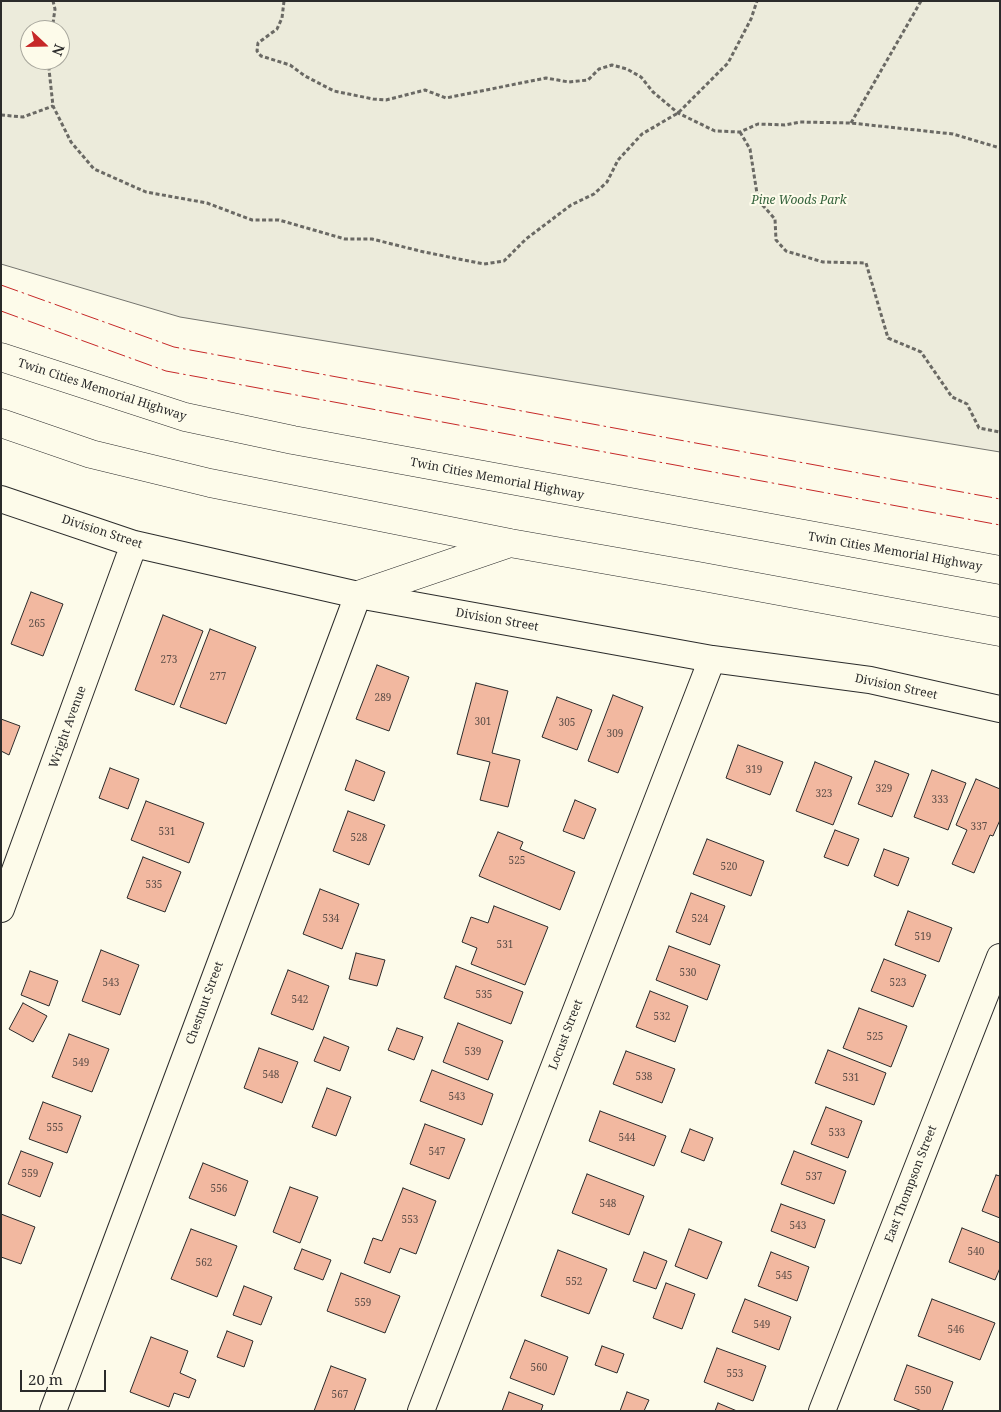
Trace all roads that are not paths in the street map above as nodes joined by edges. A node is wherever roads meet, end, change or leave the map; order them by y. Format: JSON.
{"nodes":[{"id":1,"x":1,"y":358,"type":"edge"},
{"id":2,"x":1,"y":423,"type":"edge"},
{"id":3,"x":1,"y":499,"type":"edge"},
{"id":4,"x":510,"y":543,"type":"junction"},
{"id":5,"x":134,"y":544,"type":"junction"},
{"id":6,"x":1000,"y":570,"type":"edge"},
{"id":7,"x":358,"y":596,"type":"junction"},
{"id":8,"x":1000,"y":632,"type":"edge"},
{"id":9,"x":712,"y":659,"type":"junction"},
{"id":10,"x":1000,"y":709,"type":"edge"},
{"id":11,"x":1,"y":909,"type":"edge"},
{"id":12,"x":1000,"y":957,"type":"edge"},
{"id":13,"x":53,"y":1411,"type":"edge"},
{"id":14,"x":421,"y":1411,"type":"edge"},
{"id":15,"x":822,"y":1411,"type":"edge"}],
"edges":[{"from":1,"to":6,"type":"main road","name":"Twin Cities Memorial Highway"},
{"from":2,"to":4,"type":"main road"},
{"from":3,"to":5,"type":"street","name":"Division Street"},
{"from":4,"to":7,"type":"main road"},
{"from":4,"to":8,"type":"main road"},
{"from":5,"to":7,"type":"street","name":"Division Street"},
{"from":5,"to":11,"type":"street","name":"Wright Avenue"},
{"from":7,"to":9,"type":"street","name":"Division Street"},
{"from":7,"to":13,"type":"street","name":"Chestnut Street"},
{"from":9,"to":10,"type":"street","name":"Division Street"},
{"from":9,"to":14,"type":"street","name":"Locust Street"},
{"from":12,"to":15,"type":"street","name":"East Thompson Street"}]}
